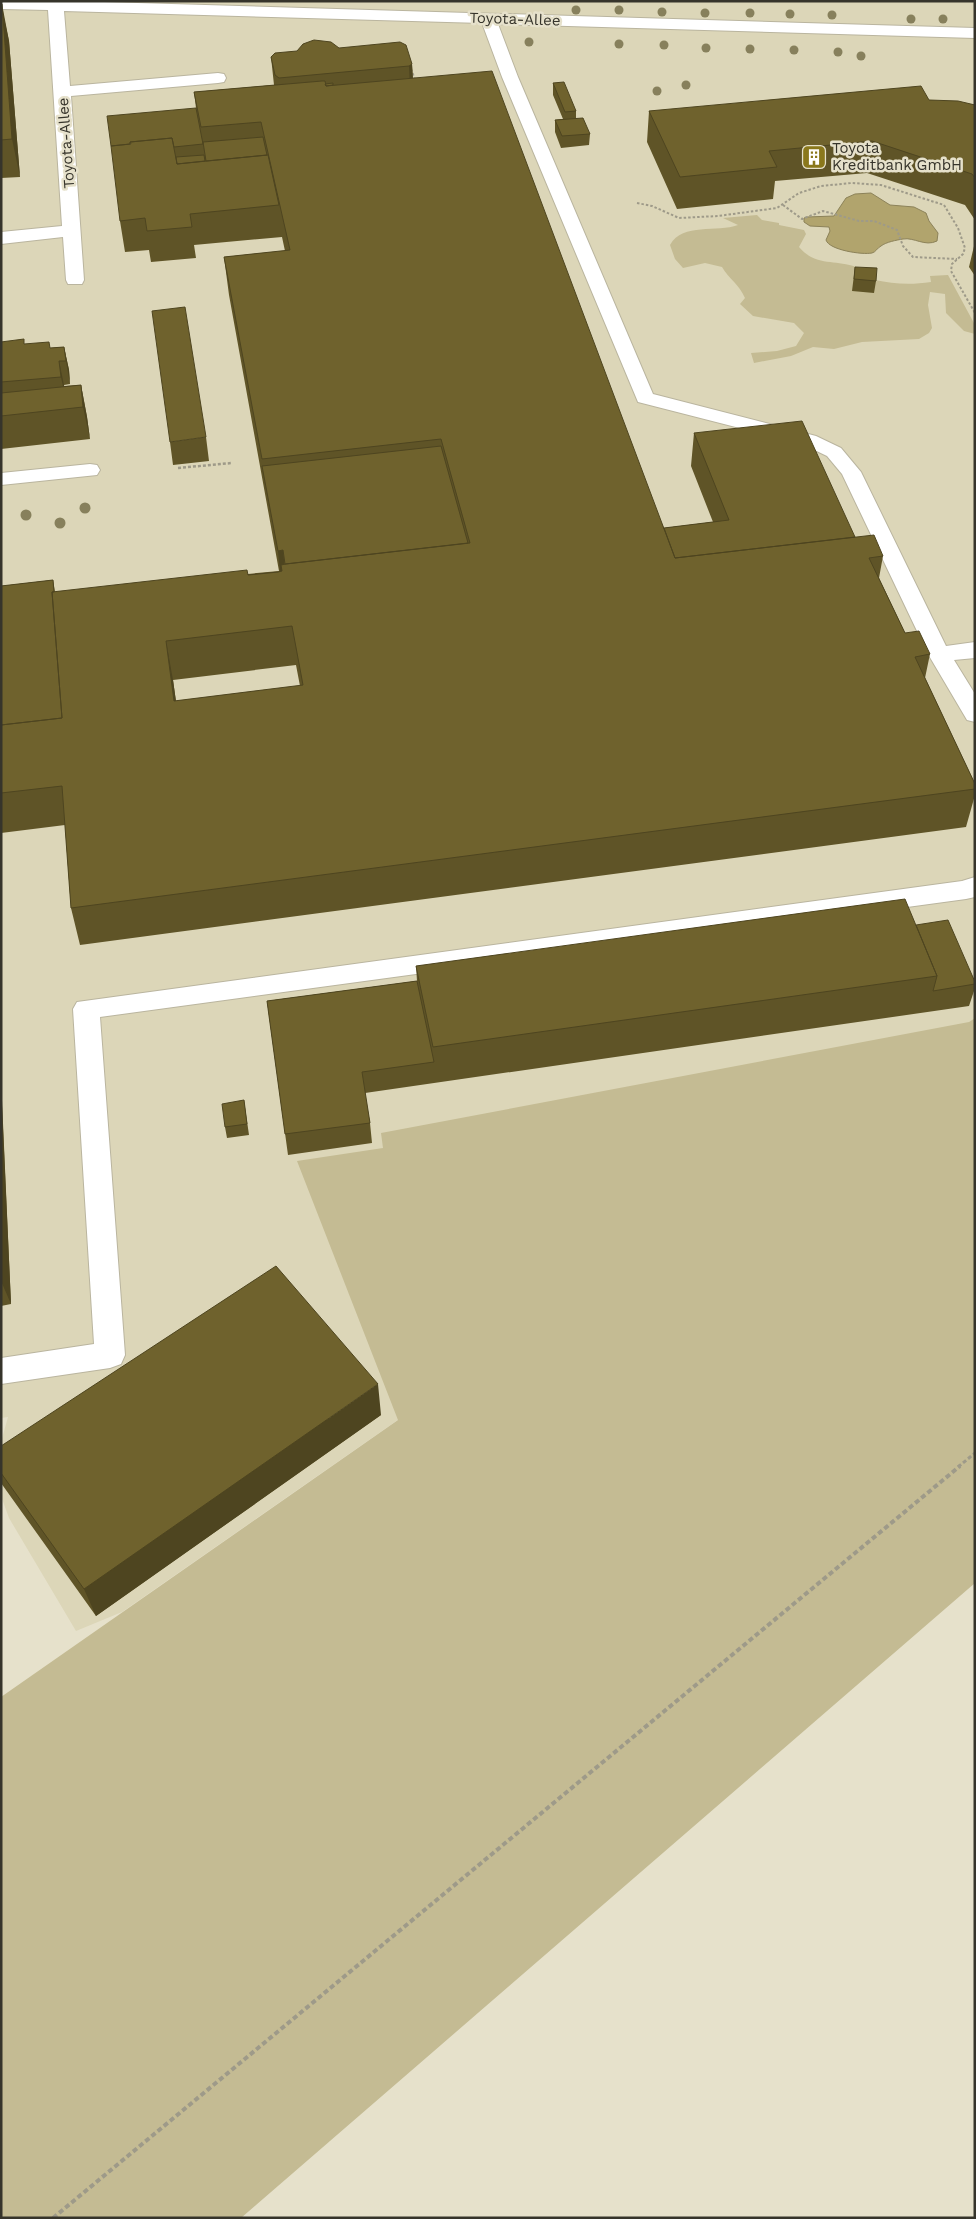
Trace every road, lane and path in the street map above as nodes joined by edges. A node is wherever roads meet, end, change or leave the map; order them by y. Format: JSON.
{"nodes":[{"id":1,"x":1,"y":4,"type":"edge"},
{"id":2,"x":56,"y":6,"type":"junction"},
{"id":3,"x":489,"y":18,"type":"junction"},
{"id":4,"x":975,"y":33,"type":"edge"},
{"id":5,"x":410,"y":63,"type":"edge"},
{"id":6,"x":218,"y":78,"type":"dead end"},
{"id":7,"x":417,"y":86,"type":"edge"},
{"id":8,"x":62,"y":92,"type":"junction"},
{"id":9,"x":637,"y":203,"type":"dead end"},
{"id":10,"x":784,"y":205,"type":"junction"},
{"id":11,"x":72,"y":231,"type":"junction"},
{"id":12,"x":1,"y":238,"type":"edge"},
{"id":13,"x":958,"y":259,"type":"junction"},
{"id":14,"x":75,"y":280,"type":"dead end"},
{"id":15,"x":975,"y":313,"type":"edge"},
{"id":16,"x":232,"y":462,"type":"dead end"},
{"id":17,"x":178,"y":468,"type":"dead end"},
{"id":18,"x":90,"y":470,"type":"dead end"},
{"id":19,"x":1,"y":479,"type":"edge"},
{"id":20,"x":975,"y":650,"type":"edge"},
{"id":21,"x":939,"y":654,"type":"junction"},
{"id":22,"x":975,"y":714,"type":"edge"},
{"id":23,"x":975,"y":886,"type":"edge"},
{"id":24,"x":1,"y":1371,"type":"edge"},
{"id":25,"x":975,"y":1453,"type":"edge"},
{"id":26,"x":53,"y":2218,"type":"edge"}],
"edges":[{"from":1,"to":2,"type":"street","name":"Toyota-Allee"},
{"from":2,"to":3,"type":"street","name":"Toyota-Allee"},
{"from":2,"to":8,"type":"street","name":"Toyota-Allee"},
{"from":3,"to":4,"type":"street","name":"Toyota-Allee"},
{"from":3,"to":21,"type":"street"},
{"from":5,"to":7,"type":"path"},
{"from":6,"to":8,"type":"street"},
{"from":8,"to":11,"type":"street","name":"Toyota-Allee"},
{"from":9,"to":10,"type":"path"},
{"from":10,"to":13,"type":"path"},
{"from":10,"to":13,"type":"path"},
{"from":11,"to":12,"type":"street"},
{"from":11,"to":14,"type":"street","name":"Toyota-Allee"},
{"from":13,"to":15,"type":"path"},
{"from":16,"to":17,"type":"path"},
{"from":18,"to":19,"type":"street"},
{"from":20,"to":21,"type":"street"},
{"from":21,"to":22,"type":"street"},
{"from":23,"to":24,"type":"street"},
{"from":25,"to":26,"type":"path"}]}
